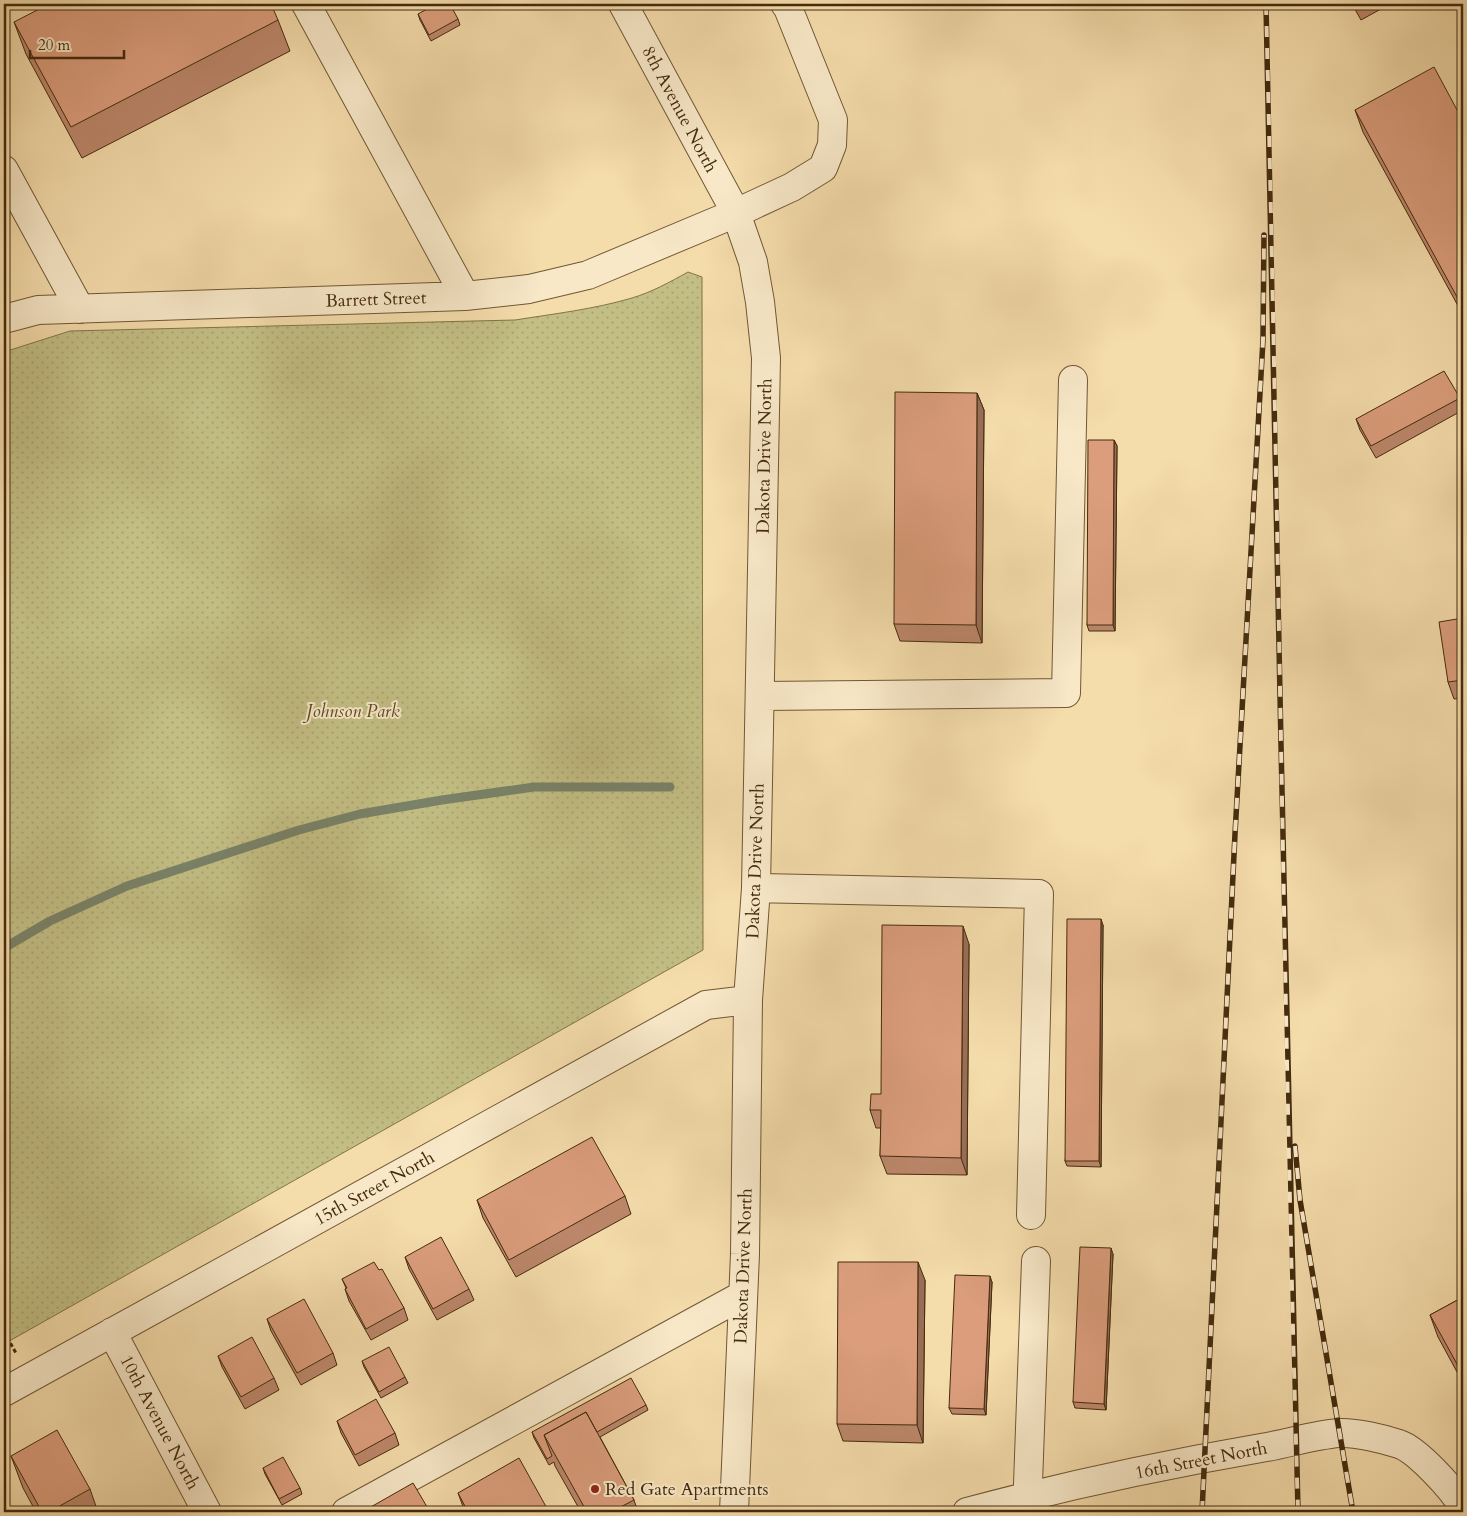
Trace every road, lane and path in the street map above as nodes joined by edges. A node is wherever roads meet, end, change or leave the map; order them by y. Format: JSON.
{"nodes":[{"id":1,"x":306,"y":4,"type":"edge"},
{"id":2,"x":623,"y":4,"type":"edge"},
{"id":3,"x":785,"y":4,"type":"edge"},
{"id":4,"x":4,"y":170,"type":"edge"},
{"id":5,"x":736,"y":213,"type":"junction"},
{"id":6,"x":464,"y":296,"type":"junction"},
{"id":7,"x":80,"y":308,"type":"junction"},
{"id":8,"x":4,"y":319,"type":"edge"},
{"id":9,"x":1073,"y":380,"type":"dead end"},
{"id":10,"x":760,"y":696,"type":"junction"},
{"id":11,"x":756,"y":888,"type":"junction"},
{"id":12,"x":748,"y":1000,"type":"junction"},
{"id":13,"x":1031,"y":1215,"type":"dead end"},
{"id":14,"x":1036,"y":1261,"type":"dead end"},
{"id":15,"x":743,"y":1294,"type":"junction"},
{"id":16,"x":112,"y":1332,"type":"junction"},
{"id":17,"x":4,"y":1392,"type":"edge"},
{"id":18,"x":1028,"y":1504,"type":"edge"},
{"id":19,"x":1463,"y":1507,"type":"edge"},
{"id":20,"x":207,"y":1512,"type":"edge"},
{"id":21,"x":346,"y":1512,"type":"edge"},
{"id":22,"x":734,"y":1512,"type":"edge"},
{"id":23,"x":968,"y":1512,"type":"edge"}],
"edges":[{"from":1,"to":6,"type":"street"},
{"from":2,"to":5,"type":"street","name":"8th Avenue North"},
{"from":3,"to":5,"type":"street","name":"Barrett Street"},
{"from":4,"to":7,"type":"street"},
{"from":5,"to":6,"type":"street","name":"Barrett Street"},
{"from":5,"to":10,"type":"street","name":"Dakota Drive North"},
{"from":6,"to":7,"type":"street","name":"Barrett Street"},
{"from":7,"to":8,"type":"street","name":"Barrett Street"},
{"from":9,"to":10,"type":"street"},
{"from":10,"to":11,"type":"street","name":"Dakota Drive North"},
{"from":11,"to":12,"type":"street","name":"Dakota Drive North"},
{"from":11,"to":13,"type":"street"},
{"from":12,"to":15,"type":"street","name":"Dakota Drive North"},
{"from":12,"to":16,"type":"street","name":"15th Street North"},
{"from":14,"to":18,"type":"street"},
{"from":15,"to":21,"type":"street"},
{"from":15,"to":22,"type":"street","name":"Dakota Drive North"},
{"from":16,"to":17,"type":"street","name":"15th Street North"},
{"from":16,"to":20,"type":"street","name":"10th Avenue North"},
{"from":18,"to":19,"type":"street","name":"16th Street North"},
{"from":18,"to":23,"type":"street","name":"16th Street North"}]}
